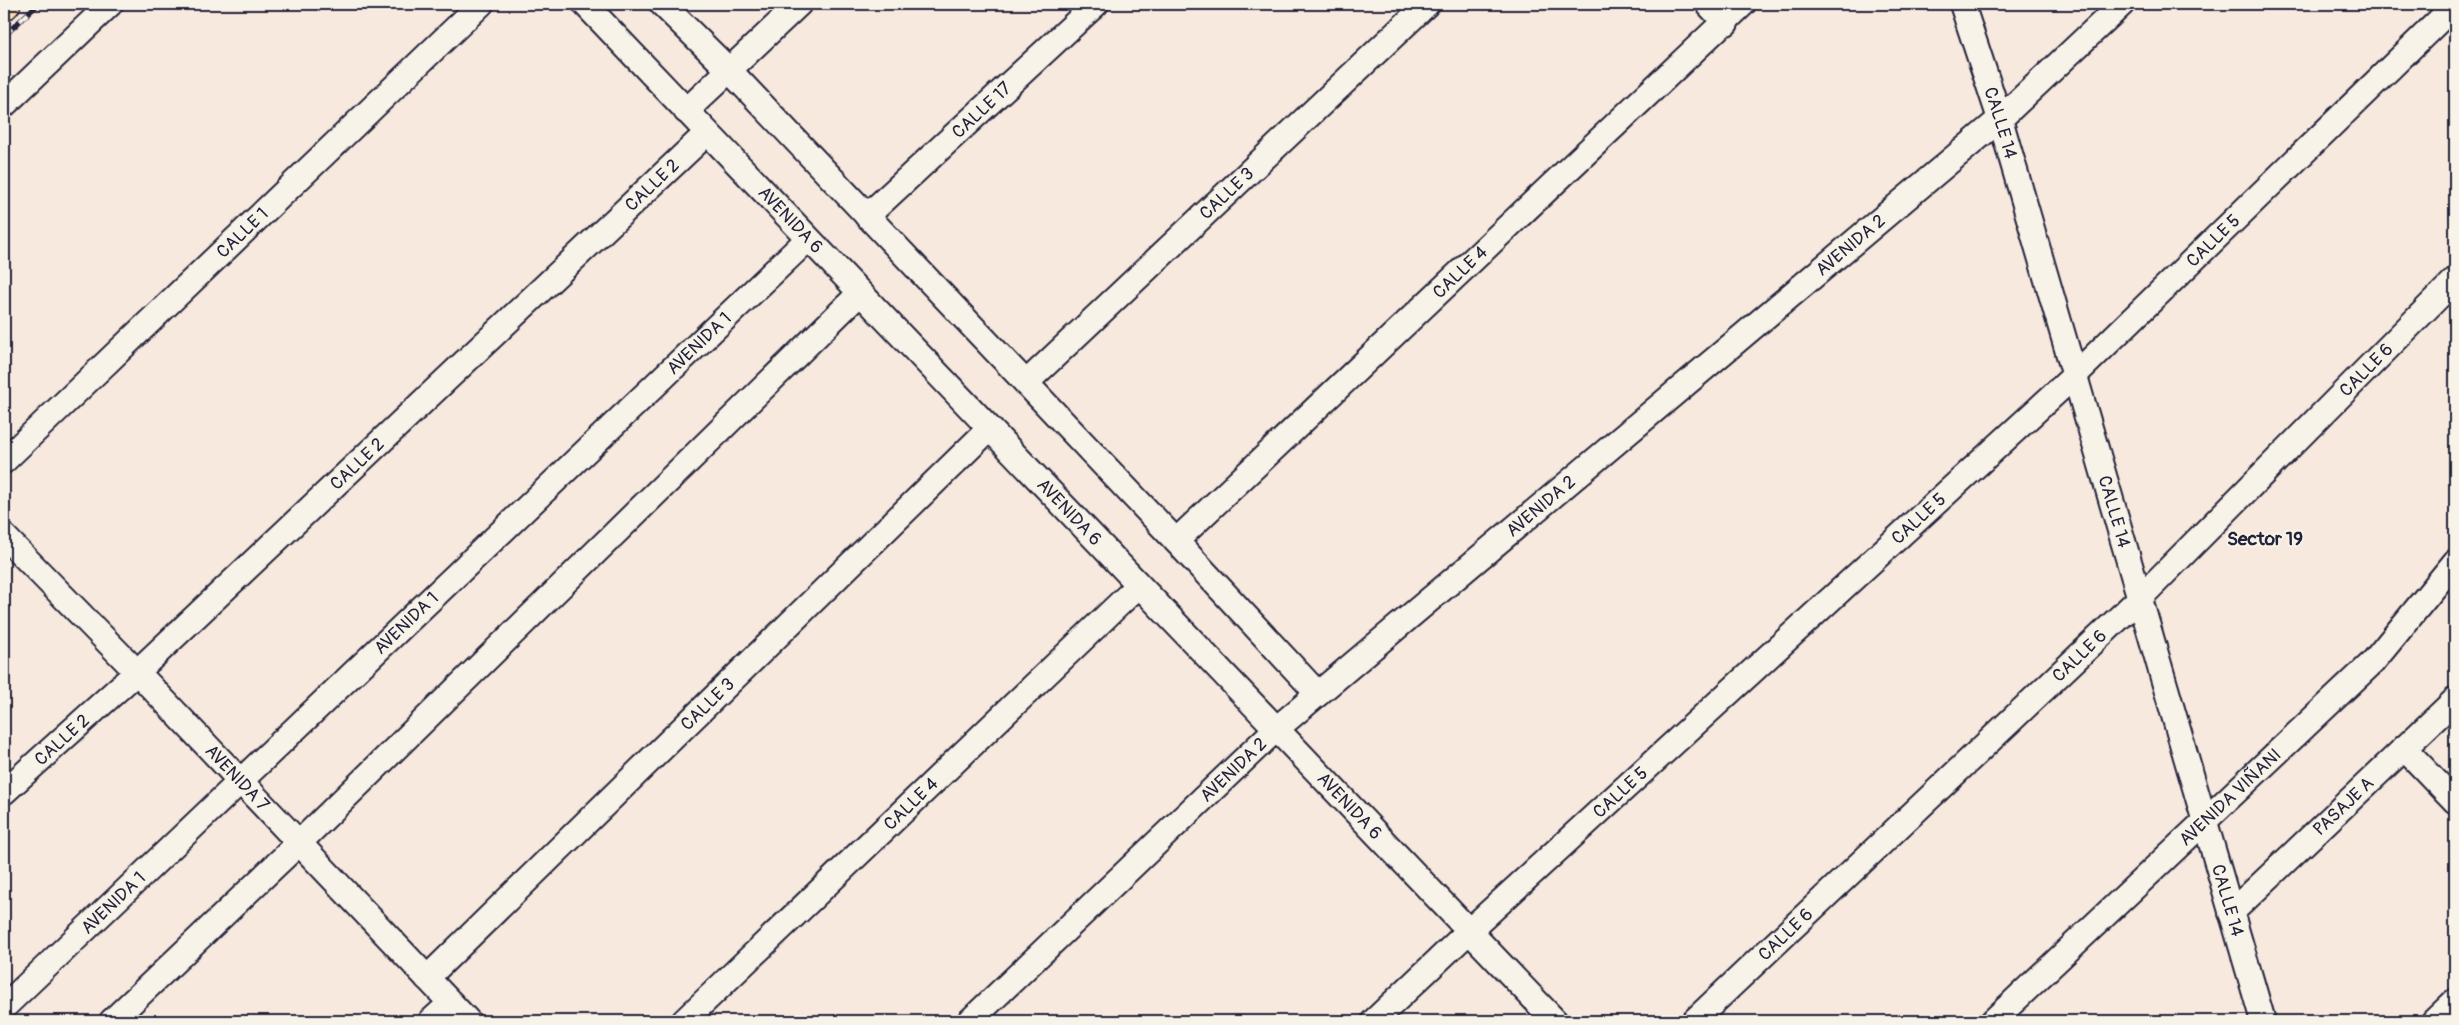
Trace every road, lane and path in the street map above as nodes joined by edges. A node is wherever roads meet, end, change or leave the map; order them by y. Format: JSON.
{"nodes":[{"id":1,"x":110,"y":4,"type":"edge"},
{"id":2,"x":481,"y":4,"type":"edge"},
{"id":3,"x":584,"y":4,"type":"edge"},
{"id":4,"x":662,"y":4,"type":"edge"},
{"id":5,"x":799,"y":4,"type":"edge"},
{"id":6,"x":1096,"y":4,"type":"edge"},
{"id":7,"x":1427,"y":4,"type":"edge"},
{"id":8,"x":1708,"y":4,"type":"edge"},
{"id":9,"x":1744,"y":4,"type":"edge"},
{"id":10,"x":1962,"y":4,"type":"edge"},
{"id":11,"x":2122,"y":4,"type":"edge"},
{"id":12,"x":2455,"y":5,"type":"edge"},
{"id":13,"x":1726,"y":23,"type":"junction"},
{"id":14,"x":729,"y":70,"type":"junction"},
{"id":15,"x":4,"y":105,"type":"edge"},
{"id":16,"x":686,"y":111,"type":"junction"},
{"id":17,"x":2000,"y":119,"type":"junction"},
{"id":18,"x":707,"y":133,"type":"junction"},
{"id":19,"x":867,"y":216,"type":"junction"},
{"id":20,"x":808,"y":239,"type":"junction"},
{"id":21,"x":2455,"y":280,"type":"edge"},
{"id":22,"x":859,"y":294,"type":"junction"},
{"id":23,"x":2074,"y":376,"type":"junction"},
{"id":24,"x":1026,"y":383,"type":"junction"},
{"id":25,"x":989,"y":429,"type":"junction"},
{"id":26,"x":4,"y":461,"type":"edge"},
{"id":27,"x":4,"y":536,"type":"edge"},
{"id":28,"x":1176,"y":541,"type":"junction"},
{"id":29,"x":2455,"y":562,"type":"edge"},
{"id":30,"x":1138,"y":586,"type":"junction"},
{"id":31,"x":2139,"y":599,"type":"junction"},
{"id":32,"x":137,"y":672,"type":"junction"},
{"id":33,"x":1318,"y":694,"type":"junction"},
{"id":34,"x":2455,"y":700,"type":"edge"},
{"id":35,"x":1276,"y":730,"type":"junction"},
{"id":36,"x":2404,"y":748,"type":"junction"},
{"id":37,"x":239,"y":781,"type":"junction"},
{"id":38,"x":4,"y":792,"type":"edge"},
{"id":39,"x":2455,"y":802,"type":"edge"},
{"id":40,"x":2203,"y":821,"type":"junction"},
{"id":41,"x":299,"y":843,"type":"junction"},
{"id":42,"x":2231,"y":913,"type":"junction"},
{"id":43,"x":1469,"y":931,"type":"junction"},
{"id":44,"x":427,"y":978,"type":"junction"},
{"id":45,"x":2455,"y":1001,"type":"edge"},
{"id":46,"x":451,"y":1003,"type":"junction"},
{"id":47,"x":4,"y":1007,"type":"edge"},
{"id":48,"x":112,"y":1021,"type":"edge"},
{"id":49,"x":431,"y":1021,"type":"edge"},
{"id":50,"x":468,"y":1021,"type":"edge"},
{"id":51,"x":684,"y":1021,"type":"edge"},
{"id":52,"x":970,"y":1021,"type":"edge"},
{"id":53,"x":1374,"y":1021,"type":"edge"},
{"id":54,"x":1556,"y":1021,"type":"edge"},
{"id":55,"x":1694,"y":1021,"type":"edge"},
{"id":56,"x":1993,"y":1021,"type":"edge"},
{"id":57,"x":2263,"y":1021,"type":"edge"},
{"id":58,"x":2434,"y":1021,"type":"edge"}],
"edges":[{"from":1,"to":15,"type":"street"},
{"from":2,"to":26,"type":"street","name":"CALLE 1"},
{"from":3,"to":16,"type":"street","name":"AVENIDA 6"},
{"from":4,"to":14,"type":"street"},
{"from":5,"to":14,"type":"street"},
{"from":6,"to":19,"type":"street","name":"CALLE 17"},
{"from":7,"to":24,"type":"street","name":"CALLE 3"},
{"from":8,"to":13,"type":"street"},
{"from":9,"to":13,"type":"street","name":"CALLE 4"},
{"from":10,"to":17,"type":"street","name":"CALLE 14"},
{"from":11,"to":17,"type":"street","name":"AVENIDA 2"},
{"from":12,"to":23,"type":"street","name":"CALLE 5"},
{"from":13,"to":28,"type":"street","name":"CALLE 4"},
{"from":14,"to":16,"type":"street"},
{"from":14,"to":19,"type":"street"},
{"from":16,"to":18,"type":"street","name":"AVENIDA 6"},
{"from":17,"to":23,"type":"street","name":"CALLE 14"},
{"from":17,"to":33,"type":"street","name":"AVENIDA 2"},
{"from":18,"to":20,"type":"street","name":"AVENIDA 6"},
{"from":18,"to":32,"type":"street","name":"CALLE 2"},
{"from":19,"to":24,"type":"street"},
{"from":20,"to":22,"type":"street","name":"AVENIDA 6"},
{"from":20,"to":37,"type":"street","name":"AVENIDA 1"},
{"from":21,"to":31,"type":"street","name":"CALLE 6"},
{"from":22,"to":25,"type":"street","name":"AVENIDA 6"},
{"from":22,"to":41,"type":"street"},
{"from":23,"to":31,"type":"street","name":"CALLE 14"},
{"from":23,"to":43,"type":"street","name":"CALLE 5"},
{"from":24,"to":28,"type":"street"},
{"from":25,"to":30,"type":"street","name":"AVENIDA 6"},
{"from":25,"to":44,"type":"street","name":"CALLE 3"},
{"from":27,"to":32,"type":"street","name":"AVENIDA 7"},
{"from":28,"to":33,"type":"street"},
{"from":29,"to":40,"type":"street","name":"AVENIDA VIÑANI"},
{"from":30,"to":35,"type":"street","name":"AVENIDA 6"},
{"from":30,"to":51,"type":"street","name":"CALLE 4"},
{"from":31,"to":40,"type":"street","name":"CALLE 14"},
{"from":31,"to":55,"type":"street","name":"CALLE 6"},
{"from":32,"to":37,"type":"street","name":"AVENIDA 7"},
{"from":32,"to":38,"type":"street","name":"CALLE 2"},
{"from":33,"to":35,"type":"street","name":"AVENIDA 2"},
{"from":34,"to":36,"type":"street","name":"PASAJE A"},
{"from":35,"to":43,"type":"street","name":"AVENIDA 6"},
{"from":35,"to":52,"type":"street","name":"AVENIDA 2"},
{"from":36,"to":39,"type":"street"},
{"from":36,"to":42,"type":"street","name":"PASAJE A"},
{"from":37,"to":41,"type":"street","name":"AVENIDA 7"},
{"from":37,"to":47,"type":"street","name":"AVENIDA 1"},
{"from":40,"to":42,"type":"street","name":"CALLE 14"},
{"from":40,"to":56,"type":"street","name":"AVENIDA VIÑANI"},
{"from":41,"to":44,"type":"street","name":"AVENIDA 7"},
{"from":41,"to":48,"type":"street"},
{"from":42,"to":57,"type":"street","name":"CALLE 14"},
{"from":43,"to":53,"type":"street","name":"CALLE 5"},
{"from":43,"to":54,"type":"street","name":"AVENIDA 6"},
{"from":44,"to":46,"type":"street","name":"AVENIDA 7"},
{"from":45,"to":58,"type":"street"},
{"from":46,"to":49,"type":"street"},
{"from":46,"to":50,"type":"street","name":"AVENIDA 7"}]}
